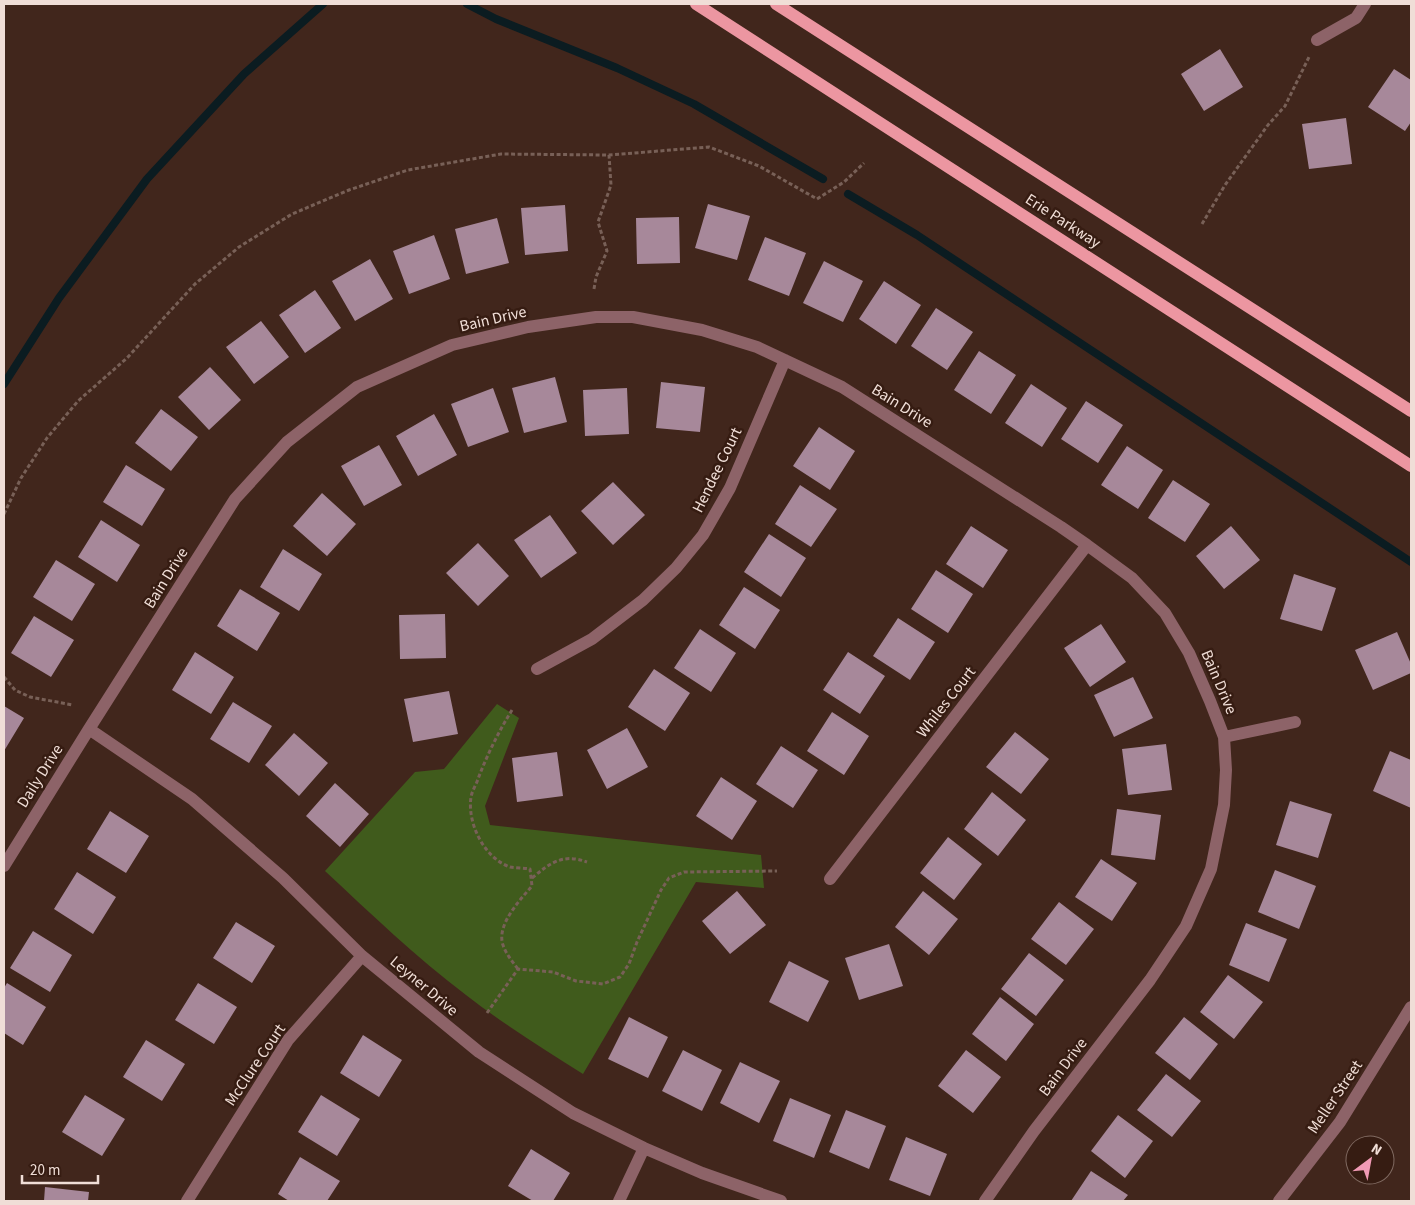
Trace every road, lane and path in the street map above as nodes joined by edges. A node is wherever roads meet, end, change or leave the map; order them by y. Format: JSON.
{"nodes":[{"id":1,"x":696,"y":4,"type":"edge"},
{"id":2,"x":776,"y":4,"type":"edge"},
{"id":3,"x":1365,"y":4,"type":"edge"},
{"id":4,"x":1316,"y":40,"type":"joint"},
{"id":5,"x":609,"y":156,"type":"junction"},
{"id":6,"x":864,"y":163,"type":"dead end"},
{"id":7,"x":1202,"y":224,"type":"dead end"},
{"id":8,"x":594,"y":289,"type":"dead end"},
{"id":9,"x":785,"y":360,"type":"junction"},
{"id":10,"x":1411,"y":411,"type":"edge"},
{"id":11,"x":1411,"y":466,"type":"edge"},
{"id":12,"x":4,"y":514,"type":"edge"},
{"id":13,"x":1087,"y":544,"type":"junction"},
{"id":14,"x":537,"y":669,"type":"dead end"},
{"id":15,"x":4,"y":677,"type":"edge"},
{"id":16,"x":73,"y":705,"type":"dead end"},
{"id":17,"x":512,"y":710,"type":"dead end"},
{"id":18,"x":1295,"y":722,"type":"dead end"},
{"id":19,"x":89,"y":729,"type":"junction"},
{"id":20,"x":1224,"y":738,"type":"junction"},
{"id":21,"x":587,"y":862,"type":"dead end"},
{"id":22,"x":4,"y":866,"type":"edge"},
{"id":23,"x":777,"y":871,"type":"dead end"},
{"id":24,"x":531,"y":879,"type":"junction"},
{"id":25,"x":830,"y":879,"type":"dead end"},
{"id":26,"x":362,"y":956,"type":"junction"},
{"id":27,"x":518,"y":969,"type":"junction"},
{"id":28,"x":1411,"y":1007,"type":"edge"},
{"id":29,"x":487,"y":1013,"type":"dead end"},
{"id":30,"x":644,"y":1148,"type":"junction"},
{"id":31,"x":187,"y":1201,"type":"edge"},
{"id":32,"x":619,"y":1201,"type":"edge"},
{"id":33,"x":781,"y":1201,"type":"edge"},
{"id":34,"x":985,"y":1201,"type":"edge"},
{"id":35,"x":1279,"y":1201,"type":"edge"}],
"edges":[{"from":1,"to":11,"type":"main road","name":"Erie Parkway"},
{"from":2,"to":10,"type":"main road","name":"Erie Parkway"},
{"from":3,"to":4,"type":"street"},
{"from":4,"to":7,"type":"path"},
{"from":5,"to":6,"type":"path"},
{"from":5,"to":8,"type":"path"},
{"from":5,"to":12,"type":"path"},
{"from":9,"to":13,"type":"street","name":"Bain Drive"},
{"from":9,"to":14,"type":"street","name":"Hendee Court"},
{"from":9,"to":19,"type":"street","name":"Bain Drive"},
{"from":13,"to":20,"type":"street","name":"Bain Drive"},
{"from":13,"to":25,"type":"street","name":"Whiles Court"},
{"from":15,"to":16,"type":"path"},
{"from":17,"to":24,"type":"path"},
{"from":18,"to":20,"type":"street"},
{"from":19,"to":22,"type":"street","name":"Daily Drive"},
{"from":19,"to":26,"type":"street","name":"Leyner Drive"},
{"from":20,"to":34,"type":"street","name":"Bain Drive"},
{"from":21,"to":24,"type":"path"},
{"from":23,"to":27,"type":"path"},
{"from":24,"to":27,"type":"path"},
{"from":26,"to":30,"type":"street","name":"Leyner Drive"},
{"from":26,"to":31,"type":"street","name":"McClure Court"},
{"from":27,"to":29,"type":"path"},
{"from":28,"to":35,"type":"street","name":"Meller Street"},
{"from":30,"to":32,"type":"street"},
{"from":30,"to":33,"type":"street","name":"Leyner Drive"}]}
